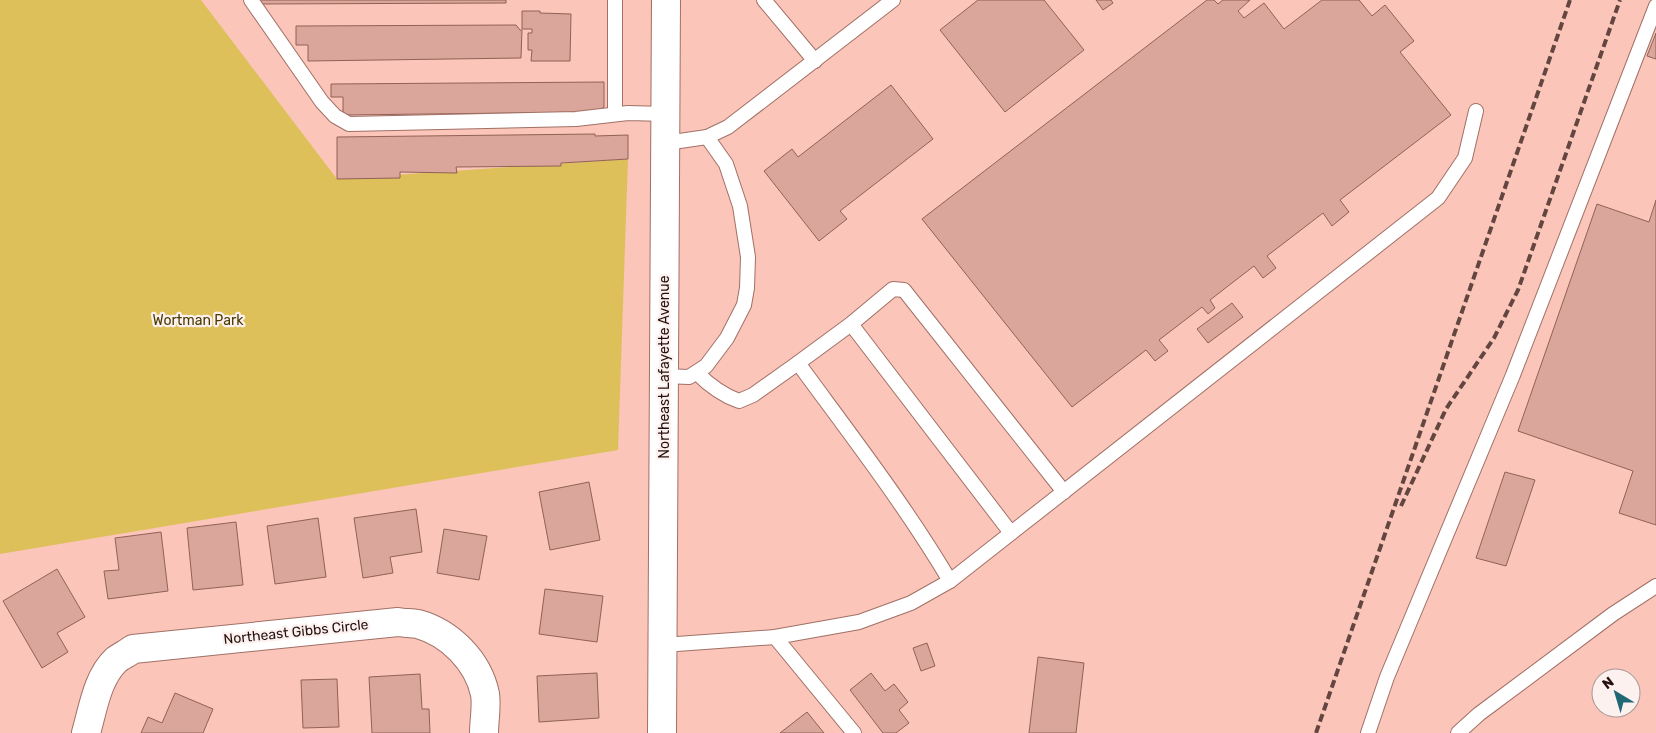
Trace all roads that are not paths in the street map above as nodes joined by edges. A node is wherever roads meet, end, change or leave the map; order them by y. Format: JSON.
{"nodes":[{"id":1,"x":251,"y":0,"type":"edge"},
{"id":2,"x":615,"y":0,"type":"edge"},
{"id":3,"x":666,"y":0,"type":"edge"},
{"id":4,"x":764,"y":0,"type":"edge"},
{"id":5,"x":893,"y":0,"type":"edge"},
{"id":6,"x":1656,"y":6,"type":"edge"},
{"id":7,"x":815,"y":61,"type":"junction"},
{"id":8,"x":1476,"y":111,"type":"dead end"},
{"id":9,"x":615,"y":114,"type":"junction"},
{"id":10,"x":666,"y":114,"type":"junction"},
{"id":11,"x":707,"y":137,"type":"junction"},
{"id":12,"x":666,"y":143,"type":"junction"},
{"id":13,"x":851,"y":324,"type":"junction"},
{"id":14,"x":798,"y":363,"type":"junction"},
{"id":15,"x":697,"y":373,"type":"junction"},
{"id":16,"x":664,"y":376,"type":"junction"},
{"id":17,"x":1064,"y":492,"type":"junction"},
{"id":18,"x":1011,"y":533,"type":"junction"},
{"id":19,"x":950,"y":581,"type":"junction"},
{"id":20,"x":1656,"y":586,"type":"edge"},
{"id":21,"x":775,"y":637,"type":"junction"},
{"id":22,"x":663,"y":645,"type":"junction"},
{"id":23,"x":86,"y":733,"type":"edge"},
{"id":24,"x":484,"y":733,"type":"edge"},
{"id":25,"x":662,"y":733,"type":"edge"},
{"id":26,"x":854,"y":733,"type":"edge"},
{"id":27,"x":1368,"y":733,"type":"edge"},
{"id":28,"x":1458,"y":733,"type":"edge"}],
"edges":[{"from":1,"to":9,"type":"lane"},
{"from":2,"to":9,"type":"lane"},
{"from":3,"to":10,"type":"main road","name":"Northeast Lafayette Avenue"},
{"from":4,"to":7,"type":"lane"},
{"from":5,"to":7,"type":"lane"},
{"from":6,"to":27,"type":"lane"},
{"from":7,"to":11,"type":"lane"},
{"from":8,"to":17,"type":"lane"},
{"from":9,"to":10,"type":"lane"},
{"from":10,"to":12,"type":"main road","name":"Northeast Lafayette Avenue"},
{"from":11,"to":12,"type":"lane"},
{"from":11,"to":15,"type":"lane"},
{"from":12,"to":16,"type":"main road","name":"Northeast Lafayette Avenue"},
{"from":13,"to":14,"type":"lane"},
{"from":13,"to":17,"type":"lane"},
{"from":13,"to":18,"type":"lane"},
{"from":14,"to":15,"type":"lane"},
{"from":14,"to":19,"type":"lane"},
{"from":15,"to":16,"type":"lane"},
{"from":16,"to":22,"type":"main road","name":"Northeast Lafayette Avenue"},
{"from":17,"to":18,"type":"lane"},
{"from":18,"to":19,"type":"lane"},
{"from":19,"to":21,"type":"lane"},
{"from":20,"to":28,"type":"lane"},
{"from":21,"to":22,"type":"lane"},
{"from":21,"to":26,"type":"lane"},
{"from":22,"to":25,"type":"main road","name":"Northeast Lafayette Avenue"},
{"from":23,"to":24,"type":"main road","name":"Northeast Gibbs Circle"}]}
